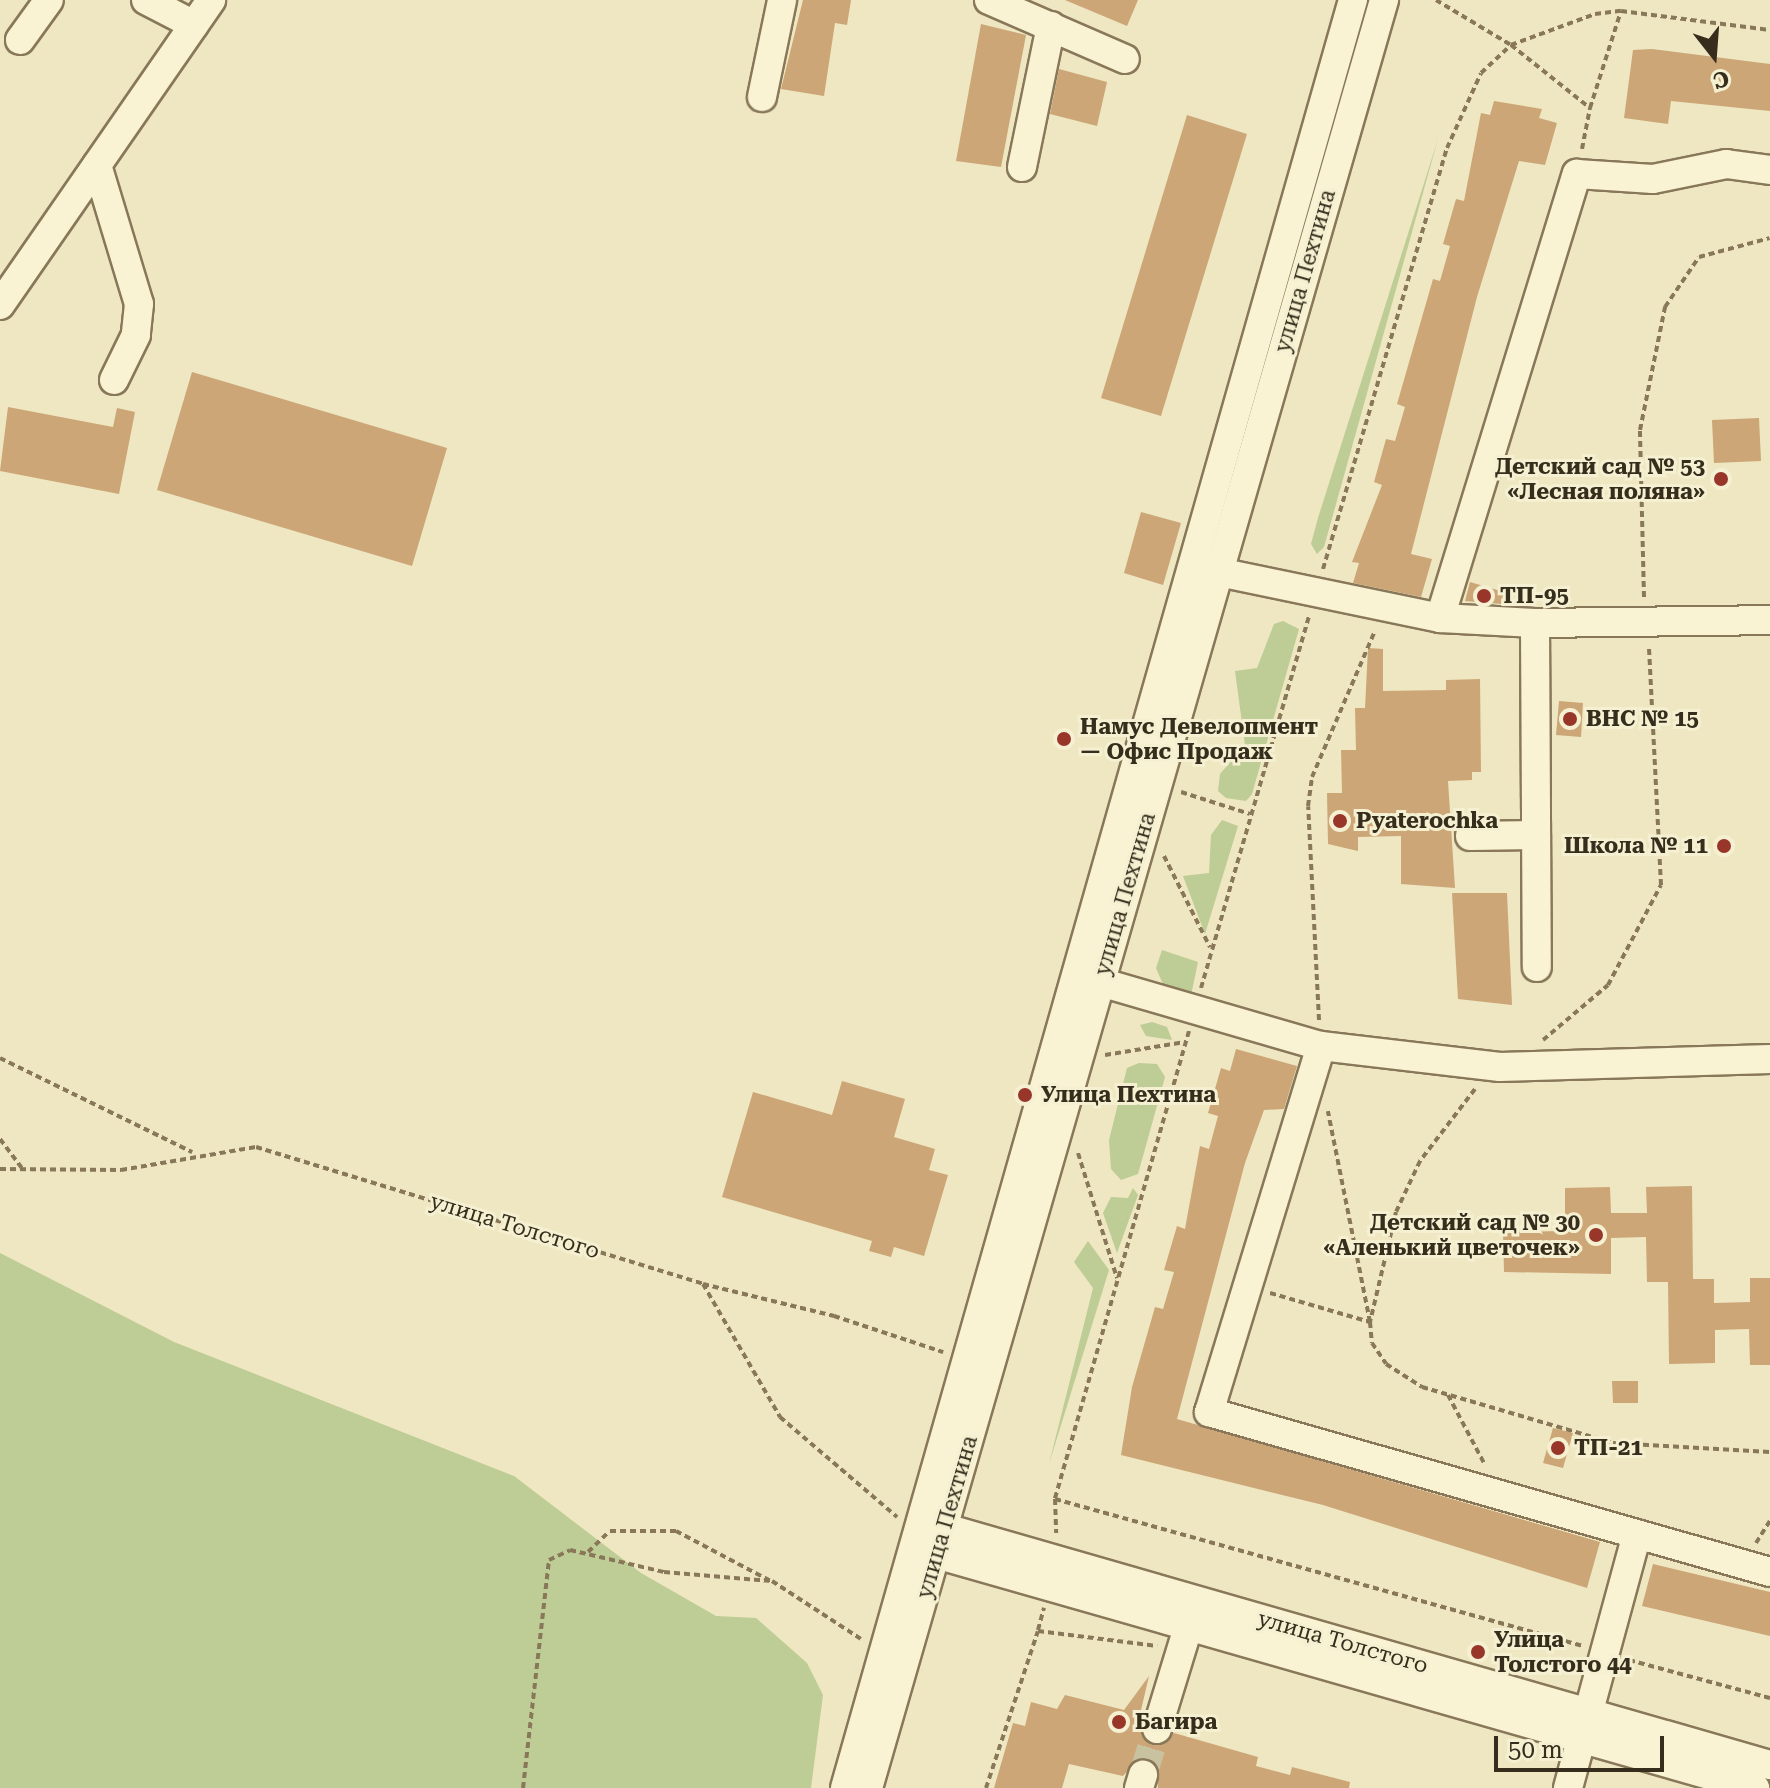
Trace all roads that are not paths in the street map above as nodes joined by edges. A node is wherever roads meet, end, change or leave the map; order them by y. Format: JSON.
{"nodes":[{"id":1,"x":49,"y":0,"type":"edge"},
{"id":2,"x":146,"y":0,"type":"edge"},
{"id":3,"x":211,"y":0,"type":"edge"},
{"id":4,"x":782,"y":0,"type":"edge"},
{"id":5,"x":989,"y":0,"type":"edge"},
{"id":6,"x":1353,"y":0,"type":"edge"},
{"id":7,"x":1384,"y":0,"type":"edge"},
{"id":8,"x":1045,"y":15,"type":"edge"},
{"id":9,"x":194,"y":25,"type":"junction"},
{"id":10,"x":20,"y":40,"type":"dead end"},
{"id":11,"x":1125,"y":59,"type":"dead end"},
{"id":12,"x":762,"y":97,"type":"dead end"},
{"id":13,"x":97,"y":165,"type":"junction"},
{"id":14,"x":1022,"y":167,"type":"dead end"},
{"id":15,"x":1770,"y":170,"type":"edge"},
{"id":16,"x":0,"y":305,"type":"edge"},
{"id":17,"x":114,"y":380,"type":"dead end"},
{"id":18,"x":1204,"y":570,"type":"junction"},
{"id":19,"x":1440,"y":618,"type":"junction"},
{"id":20,"x":1770,"y":620,"type":"edge"},
{"id":21,"x":1535,"y":623,"type":"junction"},
{"id":22,"x":1536,"y":835,"type":"junction"},
{"id":23,"x":1470,"y":836,"type":"dead end"},
{"id":24,"x":1537,"y":967,"type":"dead end"},
{"id":25,"x":1087,"y":978,"type":"junction"},
{"id":26,"x":1317,"y":1051,"type":"junction"},
{"id":27,"x":1770,"y":1059,"type":"edge"},
{"id":28,"x":916,"y":1533,"type":"junction"},
{"id":29,"x":1637,"y":1534,"type":"junction"},
{"id":30,"x":940,"y":1541,"type":"junction"},
{"id":31,"x":1770,"y":1572,"type":"edge"},
{"id":32,"x":1189,"y":1625,"type":"junction"},
{"id":33,"x":1586,"y":1726,"type":"junction"},
{"id":34,"x":1157,"y":1729,"type":"tunnel mouth"},
{"id":35,"x":1770,"y":1765,"type":"edge"},
{"id":36,"x":845,"y":1788,"type":"edge"},
{"id":37,"x":868,"y":1788,"type":"edge"},
{"id":38,"x":1568,"y":1788,"type":"edge"},
{"id":39,"x":1755,"y":1788,"type":"edge"}],
"edges":[{"from":1,"to":10,"type":"street"},
{"from":2,"to":9,"type":"street"},
{"from":3,"to":9,"type":"street"},
{"from":4,"to":12,"type":"street"},
{"from":5,"to":8,"type":"street"},
{"from":6,"to":18,"type":"street","name":"улица Пехтина"},
{"from":7,"to":18,"type":"street","name":"улица Пехтина"},
{"from":8,"to":11,"type":"street"},
{"from":8,"to":14,"type":"street"},
{"from":9,"to":13,"type":"street"},
{"from":13,"to":16,"type":"street"},
{"from":13,"to":17,"type":"street"},
{"from":15,"to":19,"type":"street"},
{"from":18,"to":19,"type":"street"},
{"from":18,"to":25,"type":"street","name":"улица Пехтина"},
{"from":19,"to":21,"type":"street"},
{"from":20,"to":21,"type":"street"},
{"from":21,"to":22,"type":"street"},
{"from":22,"to":23,"type":"street"},
{"from":22,"to":24,"type":"street"},
{"from":25,"to":26,"type":"street"},
{"from":25,"to":28,"type":"street","name":"улица Пехтина"},
{"from":25,"to":30,"type":"street","name":"улица Пехтина"},
{"from":26,"to":27,"type":"street"},
{"from":26,"to":29,"type":"street"},
{"from":28,"to":30,"type":"street","name":"улица Толстого"},
{"from":28,"to":36,"type":"street","name":"улица Пехтина"},
{"from":29,"to":31,"type":"street"},
{"from":29,"to":33,"type":"street"},
{"from":30,"to":32,"type":"street","name":"улица Толстого"},
{"from":30,"to":37,"type":"street","name":"улица Пехтина"},
{"from":32,"to":33,"type":"street","name":"улица Толстого"},
{"from":32,"to":34,"type":"street"},
{"from":33,"to":35,"type":"street","name":"улица Толстого"},
{"from":33,"to":38,"type":"street"},
{"from":33,"to":39,"type":"street","name":"улица Толстого"}]}
